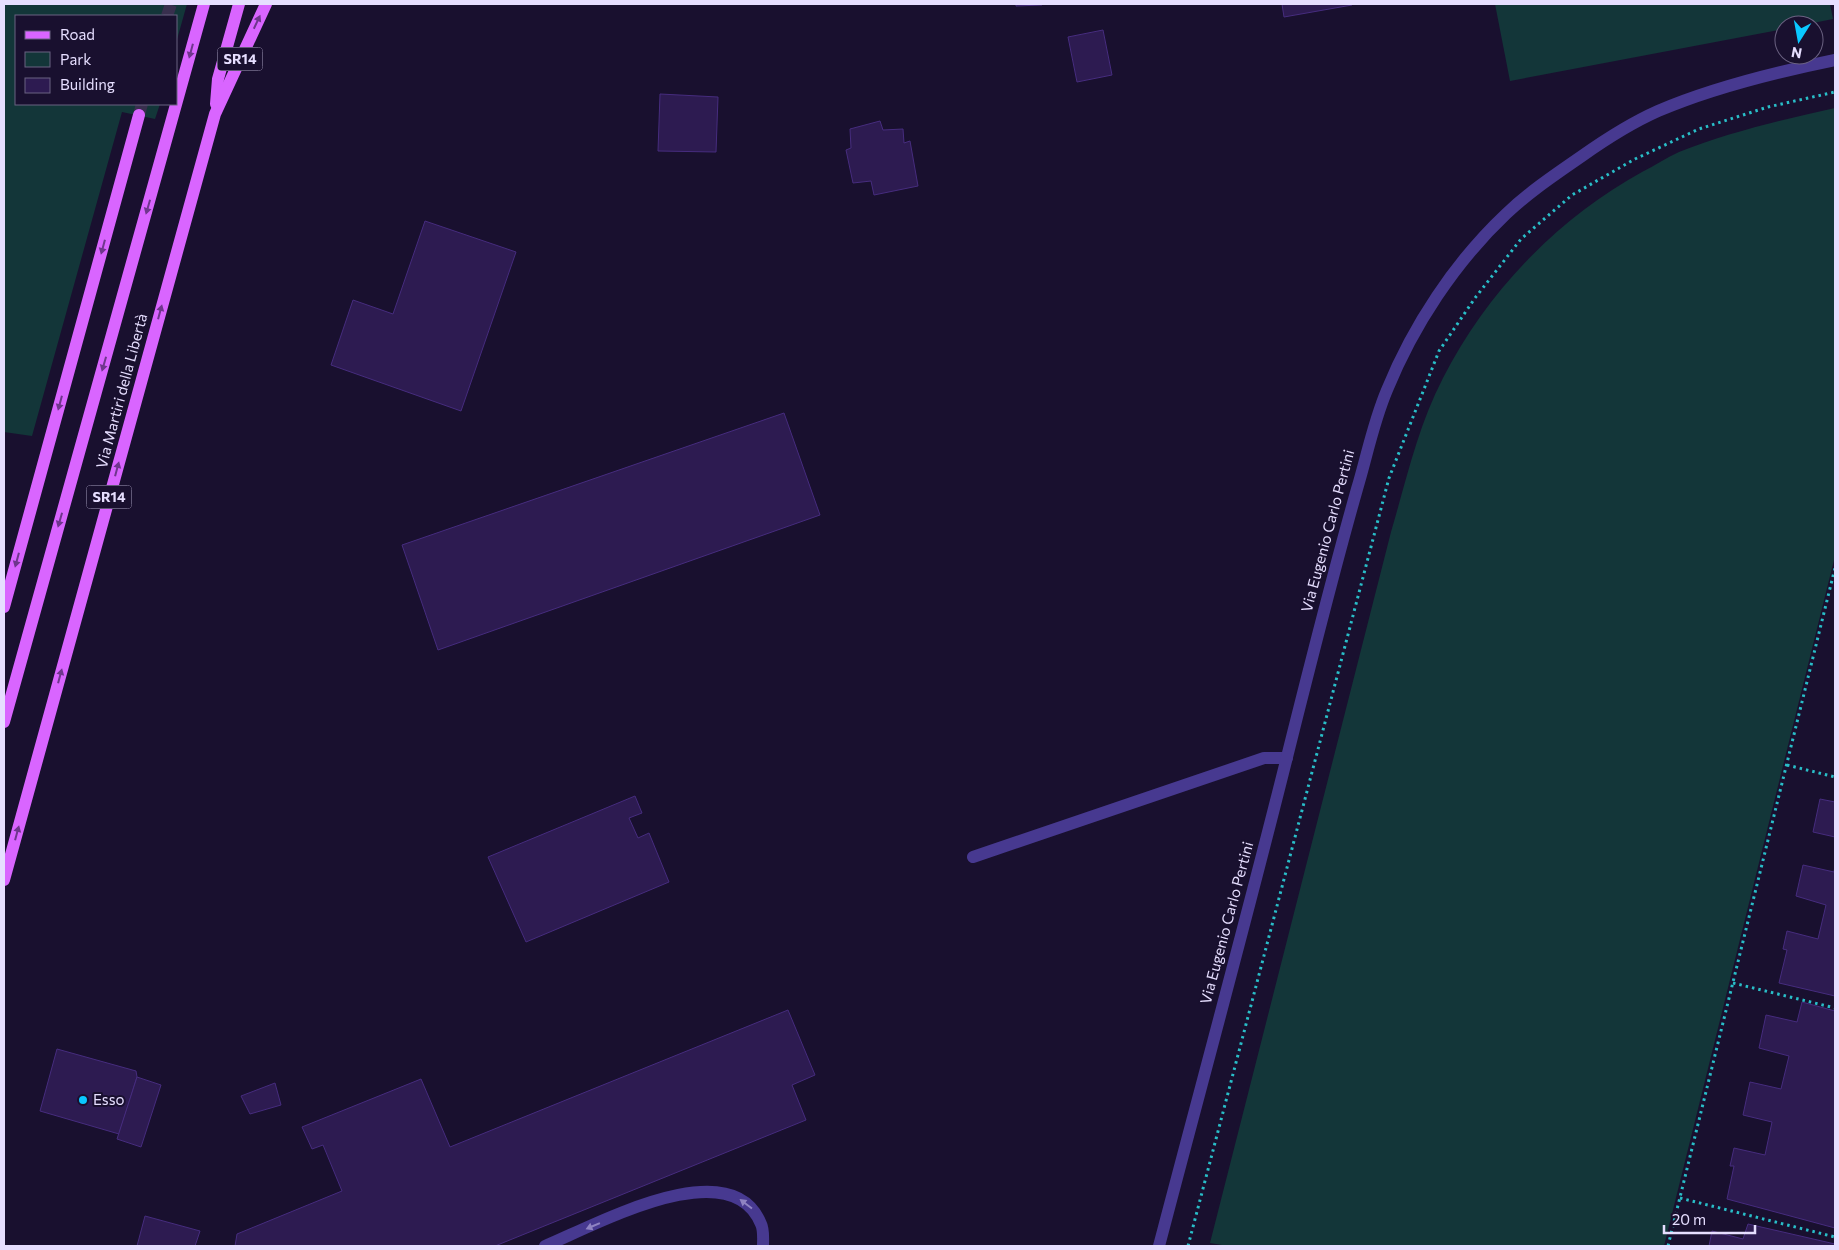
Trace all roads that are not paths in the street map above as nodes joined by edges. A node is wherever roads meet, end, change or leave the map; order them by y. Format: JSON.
{"nodes":[{"id":1,"x":204,"y":4,"type":"edge"},
{"id":2,"x":239,"y":4,"type":"edge"},
{"id":3,"x":266,"y":4,"type":"edge"},
{"id":4,"x":1835,"y":60,"type":"edge"},
{"id":5,"x":178,"y":97,"type":"edge"},
{"id":6,"x":176,"y":105,"type":"edge"},
{"id":7,"x":215,"y":114,"type":"junction"},
{"id":8,"x":139,"y":115,"type":"tunnel mouth"},
{"id":9,"x":4,"y":608,"type":"edge"},
{"id":10,"x":4,"y":722,"type":"edge"},
{"id":11,"x":1287,"y":758,"type":"junction"},
{"id":12,"x":973,"y":857,"type":"dead end"},
{"id":13,"x":4,"y":880,"type":"edge"},
{"id":14,"x":545,"y":1246,"type":"edge"},
{"id":15,"x":763,"y":1246,"type":"edge"},
{"id":16,"x":1159,"y":1246,"type":"edge"}],
"edges":[{"from":1,"to":5,"type":"main road","name":"Via Martiri della Libertà","number":"SR14","one_way":true},
{"from":2,"to":7,"type":"main road","number":"SR14"},
{"from":7,"to":3,"type":"main road","name":"Via Martiri della Libertà","number":"SR14","one_way":true},
{"from":4,"to":11,"type":"street","name":"Via Eugenio Carlo Pertini"},
{"from":6,"to":10,"type":"main road","name":"Via Martiri della Libertà","number":"SR14","one_way":true},
{"from":13,"to":7,"type":"main road","name":"Via Martiri della Libertà","number":"SR14","one_way":true},
{"from":8,"to":9,"type":"main road","one_way":true},
{"from":11,"to":12,"type":"street"},
{"from":11,"to":16,"type":"street","name":"Via Eugenio Carlo Pertini"},
{"from":15,"to":14,"type":"street","one_way":true}]}
